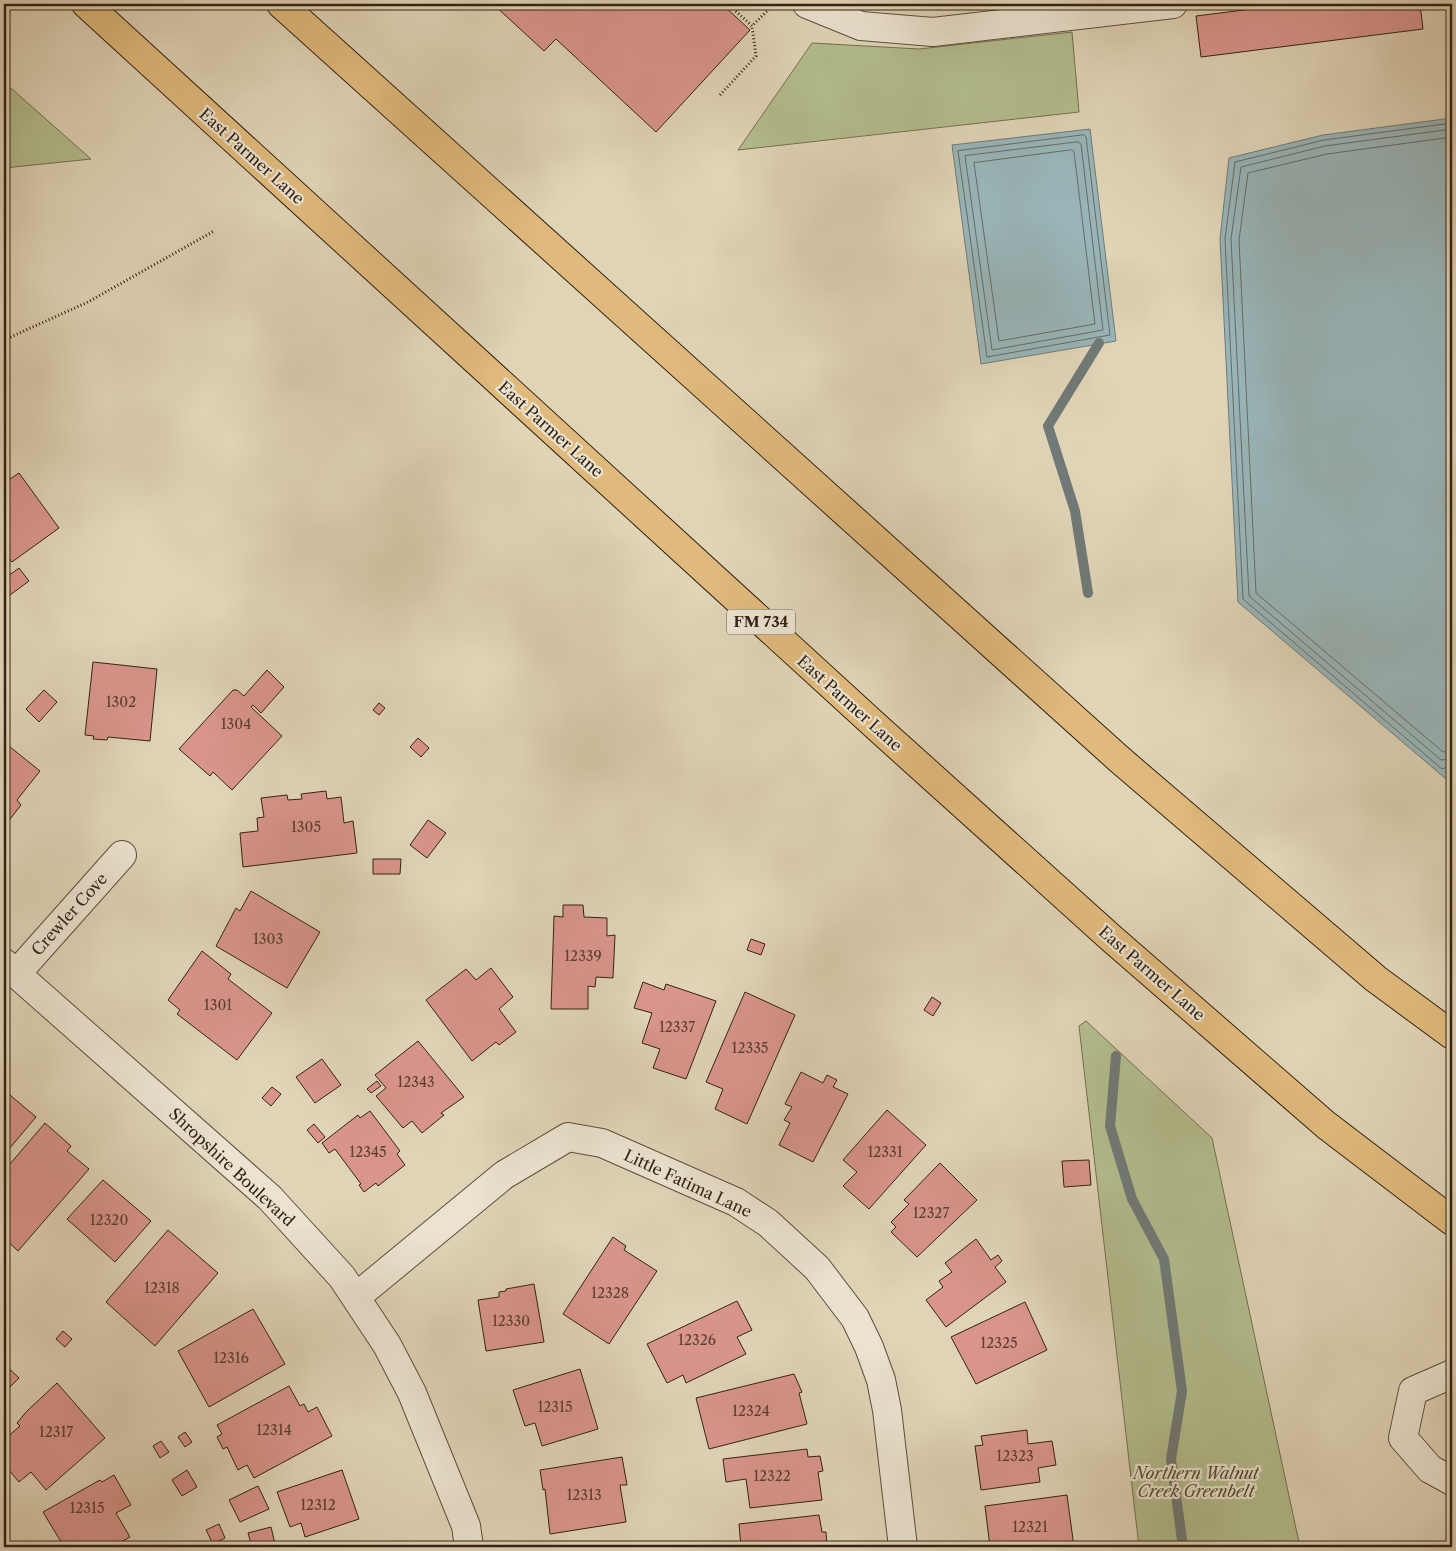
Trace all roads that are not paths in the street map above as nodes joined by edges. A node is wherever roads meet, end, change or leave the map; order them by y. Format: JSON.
{"nodes":[{"id":1,"x":86,"y":4,"type":"edge"},
{"id":2,"x":281,"y":4,"type":"edge"},
{"id":3,"x":807,"y":4,"type":"edge"},
{"id":4,"x":1173,"y":4,"type":"edge"},
{"id":5,"x":122,"y":855,"type":"dead end"},
{"id":6,"x":10,"y":968,"type":"edge"},
{"id":7,"x":1452,"y":1035,"type":"edge"},
{"id":8,"x":1452,"y":1222,"type":"edge"},
{"id":9,"x":356,"y":1297,"type":"junction"},
{"id":10,"x":1452,"y":1374,"type":"edge"},
{"id":11,"x":1452,"y":1481,"type":"edge"},
{"id":12,"x":469,"y":1547,"type":"edge"},
{"id":13,"x":903,"y":1547,"type":"edge"}],
"edges":[{"from":1,"to":8,"type":"main road","name":"East Parmer Lane","number":"FM 734"},
{"from":2,"to":7,"type":"main road"},
{"from":3,"to":4,"type":"street"},
{"from":5,"to":6,"type":"street","name":"Crewler Cove"},
{"from":6,"to":9,"type":"street","name":"Shropshire Boulevard"},
{"from":9,"to":12,"type":"street","name":"Shropshire Boulevard"},
{"from":9,"to":13,"type":"street","name":"Little Fatima Lane"},
{"from":10,"to":11,"type":"street"}]}
